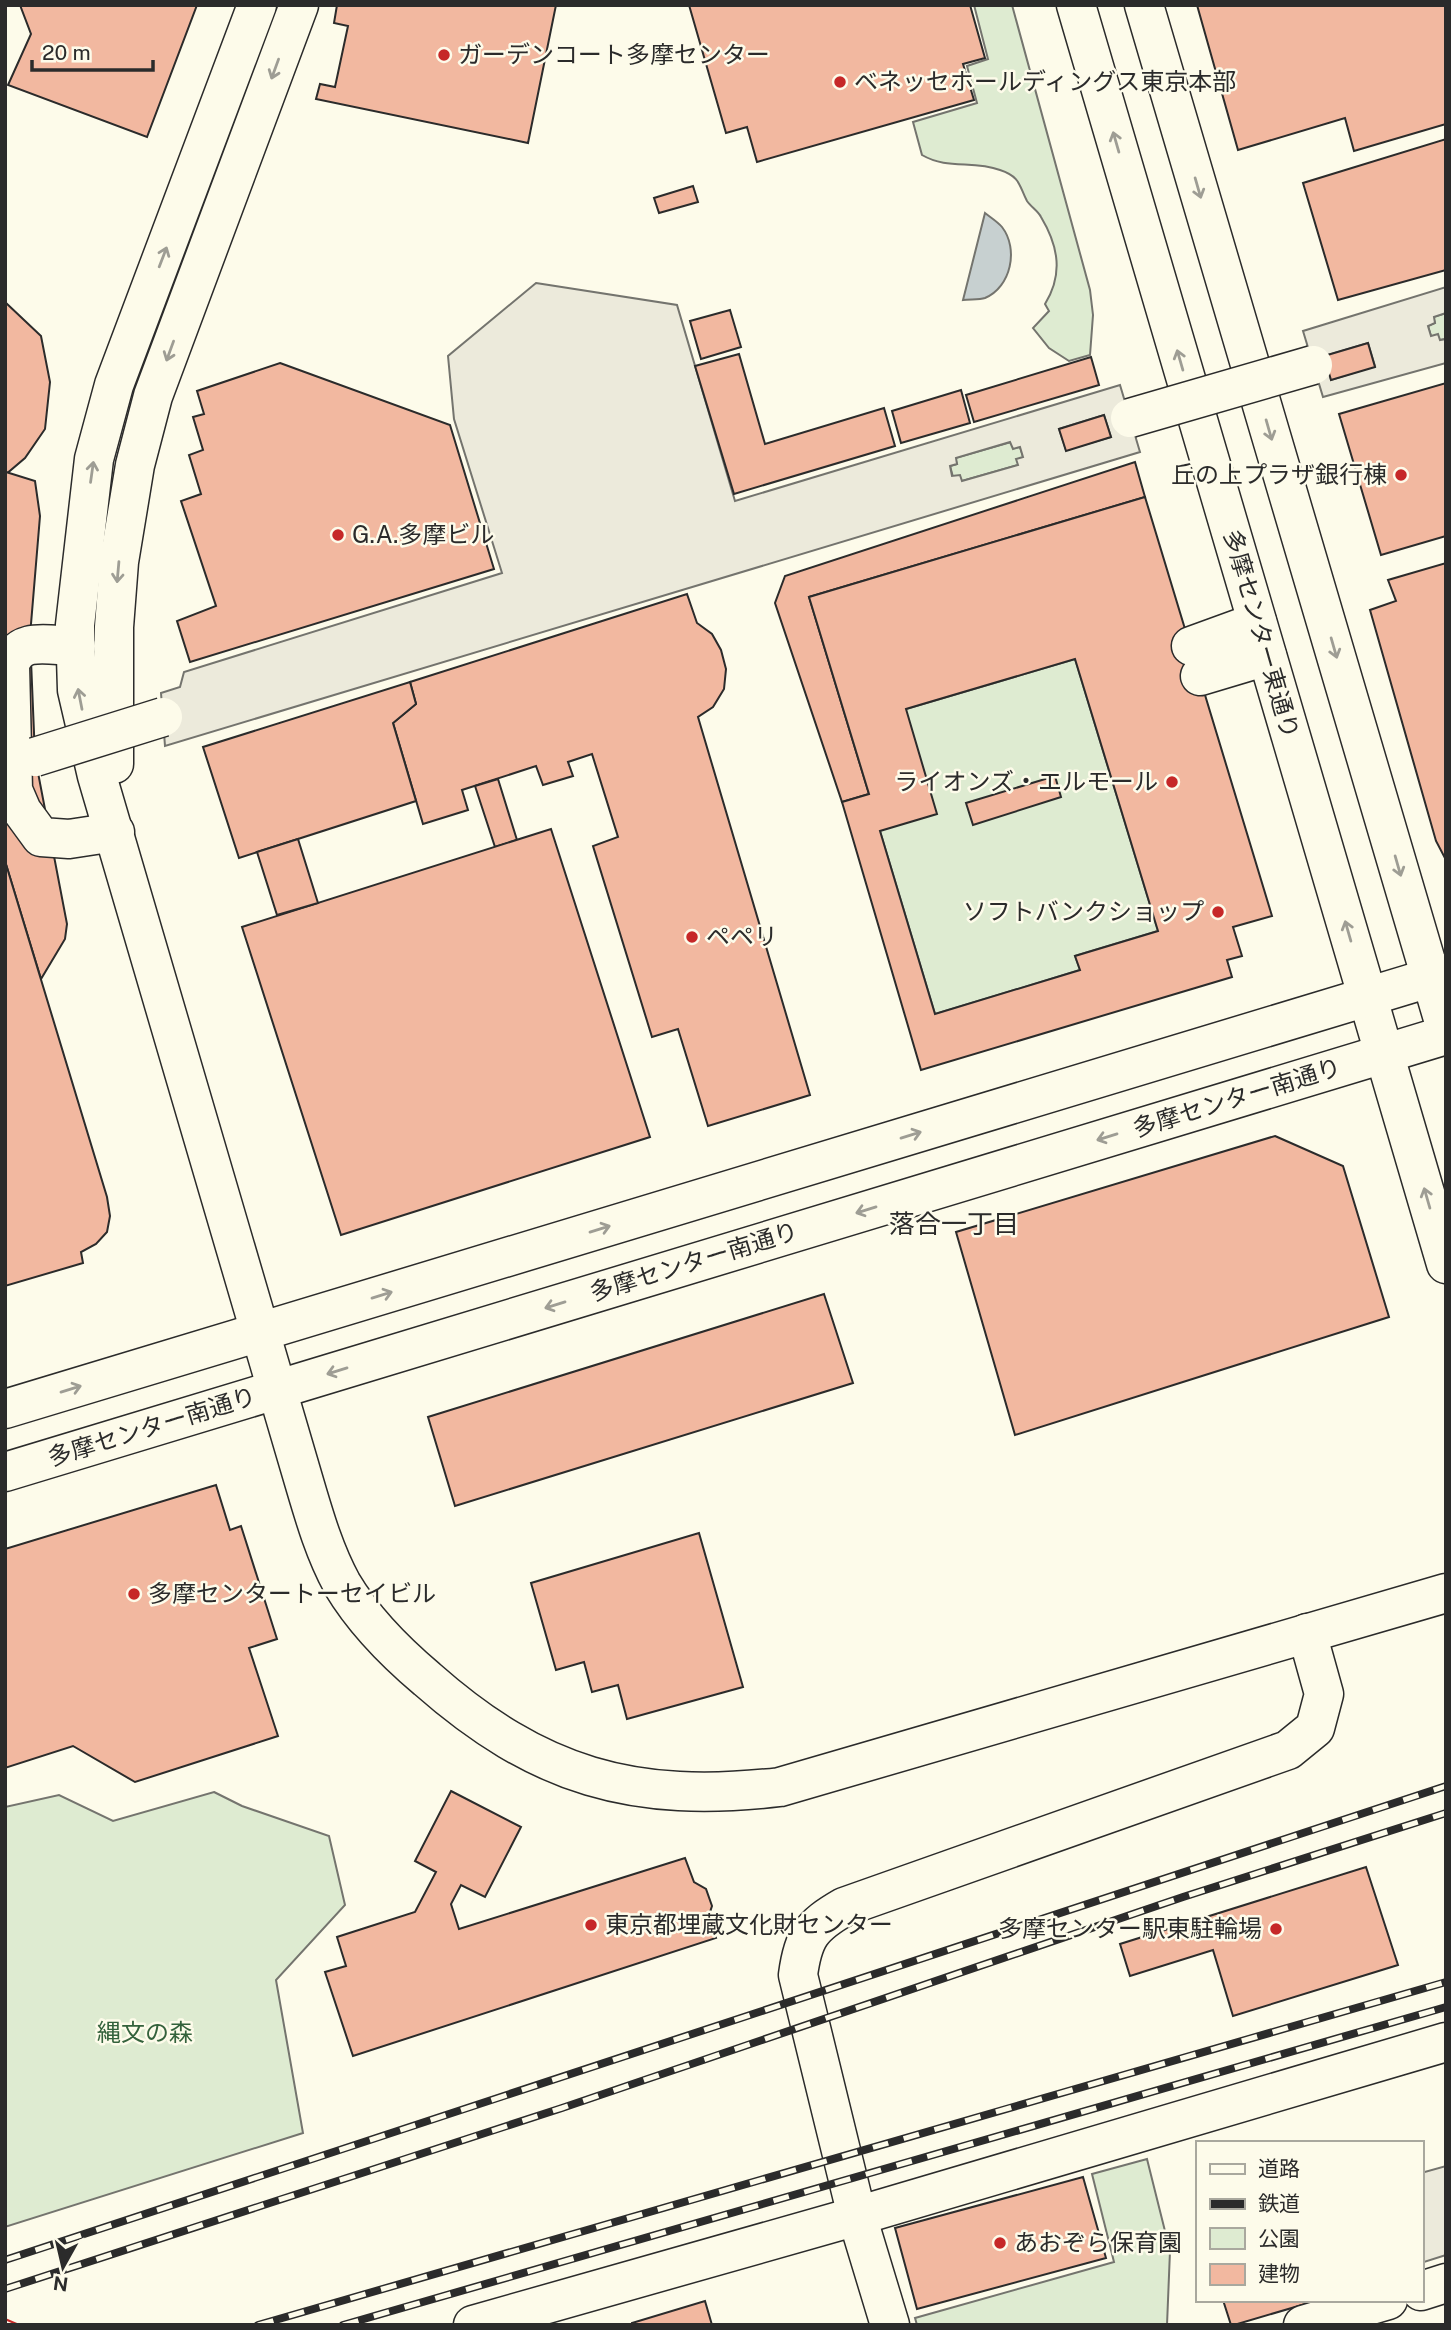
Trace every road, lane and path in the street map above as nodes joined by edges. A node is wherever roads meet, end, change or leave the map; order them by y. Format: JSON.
{"nodes":[{"id":1,"x":257,"y":5,"type":"edge"},
{"id":2,"x":299,"y":5,"type":"edge"},
{"id":3,"x":1076,"y":5,"type":"edge"},
{"id":4,"x":1144,"y":5,"type":"edge"},
{"id":5,"x":1313,"y":365,"type":"dead end"},
{"id":6,"x":1130,"y":418,"type":"dead end"},
{"id":7,"x":1262,"y":639,"type":"junction"},
{"id":8,"x":76,"y":646,"type":"junction"},
{"id":9,"x":1195,"y":661,"type":"dead end"},
{"id":10,"x":163,"y":717,"type":"dead end"},
{"id":11,"x":35,"y":757,"type":"dead end"},
{"id":12,"x":119,"y":845,"type":"junction"},
{"id":13,"x":1438,"y":975,"type":"edge"},
{"id":14,"x":1367,"y":996,"type":"junction"},
{"id":15,"x":1446,"y":1029,"type":"edge"},
{"id":16,"x":1446,"y":1035,"type":"edge"},
{"id":17,"x":1384,"y":1053,"type":"junction"},
{"id":18,"x":1446,"y":1264,"type":"edge"},
{"id":19,"x":260,"y":1331,"type":"junction"},
{"id":20,"x":277,"y":1389,"type":"junction"},
{"id":21,"x":5,"y":1409,"type":"edge"},
{"id":22,"x":5,"y":1472,"type":"edge"},
{"id":23,"x":1446,"y":1593,"type":"edge"},
{"id":24,"x":1307,"y":1633,"type":"junction"},
{"id":25,"x":1446,"y":2042,"type":"edge"},
{"id":26,"x":857,"y":2216,"type":"junction"},
{"id":27,"x":1446,"y":2283,"type":"edge"},
{"id":28,"x":1423,"y":2290,"type":"edge"},
{"id":29,"x":1381,"y":2302,"type":"edge"},
{"id":30,"x":473,"y":2325,"type":"edge"},
{"id":31,"x":890,"y":2325,"type":"edge"},
{"id":32,"x":1303,"y":2325,"type":"edge"}],
"edges":[{"from":8,"to":1,"type":"street","one_way":true},
{"from":2,"to":12,"type":"street","one_way":true},
{"from":7,"to":3,"type":"street","name":"多摩センター東通り","one_way":true},
{"from":4,"to":13,"type":"street","one_way":true},
{"from":5,"to":6,"type":"street","bridge":true},
{"from":7,"to":9,"type":"street"},
{"from":14,"to":7,"type":"street","name":"多摩センター東通り","one_way":true},
{"from":12,"to":8,"type":"street","one_way":true},
{"from":8,"to":12,"type":"street"},
{"from":10,"to":11,"type":"street","bridge":true},
{"from":12,"to":19,"type":"street"},
{"from":13,"to":14,"type":"street"},
{"from":13,"to":15,"type":"street"},
{"from":14,"to":17,"type":"street","name":"多摩センター東通り"},
{"from":19,"to":14,"type":"street","one_way":true},
{"from":16,"to":17,"type":"street","name":"多摩センター南通り"},
{"from":18,"to":17,"type":"street","name":"多摩センター東通り","one_way":true},
{"from":17,"to":20,"type":"street","name":"多摩センター南通り","one_way":true},
{"from":19,"to":20,"type":"street"},
{"from":21,"to":19,"type":"street","one_way":true},
{"from":20,"to":22,"type":"street","name":"多摩センター南通り"},
{"from":20,"to":24,"type":"street"},
{"from":23,"to":24,"type":"street"},
{"from":24,"to":26,"type":"street"},
{"from":25,"to":26,"type":"street"},
{"from":26,"to":30,"type":"street"},
{"from":26,"to":31,"type":"street"},
{"from":27,"to":28,"type":"street"},
{"from":29,"to":32,"type":"street"}]}
